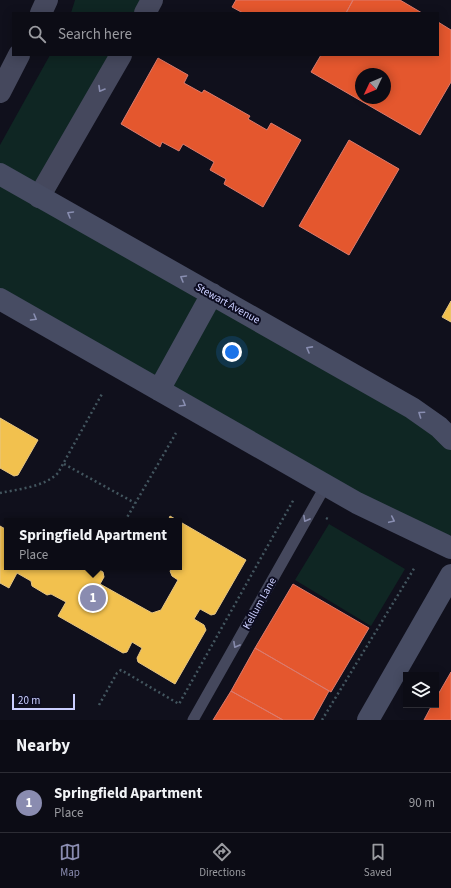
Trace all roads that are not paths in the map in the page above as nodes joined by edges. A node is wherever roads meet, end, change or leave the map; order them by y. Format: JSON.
{"nodes":[{"id":1,"x":47,"y":0,"type":"edge"},
{"id":2,"x":152,"y":0,"type":"edge"},
{"id":3,"x":41,"y":12,"type":"edge"},
{"id":4,"x":146,"y":12,"type":"edge"},
{"id":5,"x":18,"y":56,"type":"edge"},
{"id":6,"x":120,"y":56,"type":"edge"},
{"id":7,"x":0,"y":92,"type":"edge"},
{"id":8,"x":0,"y":174,"type":"edge"},
{"id":9,"x":39,"y":197,"type":"junction"},
{"id":10,"x":212,"y":294,"type":"junction"},
{"id":11,"x":0,"y":299,"type":"edge"},
{"id":12,"x":159,"y":390,"type":"junction"},
{"id":13,"x":451,"y":439,"type":"edge"},
{"id":14,"x":326,"y":485,"type":"junction"},
{"id":15,"x":451,"y":548,"type":"edge"},
{"id":16,"x":451,"y":575,"type":"edge"},
{"id":17,"x":193,"y":720,"type":"edge"},
{"id":18,"x":368,"y":720,"type":"edge"}],
"edges":[{"from":1,"to":3,"type":"street"},
{"from":2,"to":4,"type":"street"},
{"from":5,"to":7,"type":"street"},
{"from":6,"to":9,"type":"street","one_way":true},
{"from":8,"to":9,"type":"main road","name":"Stewart Avenue"},
{"from":10,"to":9,"type":"main road","name":"Stewart Avenue","one_way":true},
{"from":10,"to":12,"type":"main road"},
{"from":13,"to":10,"type":"main road","name":"Stewart Avenue","one_way":true},
{"from":11,"to":12,"type":"main road","one_way":true},
{"from":12,"to":14,"type":"main road","one_way":true},
{"from":14,"to":15,"type":"main road","one_way":true},
{"from":14,"to":17,"type":"lane","name":"Kellum Lane","one_way":true},
{"from":16,"to":18,"type":"main road"}]}
